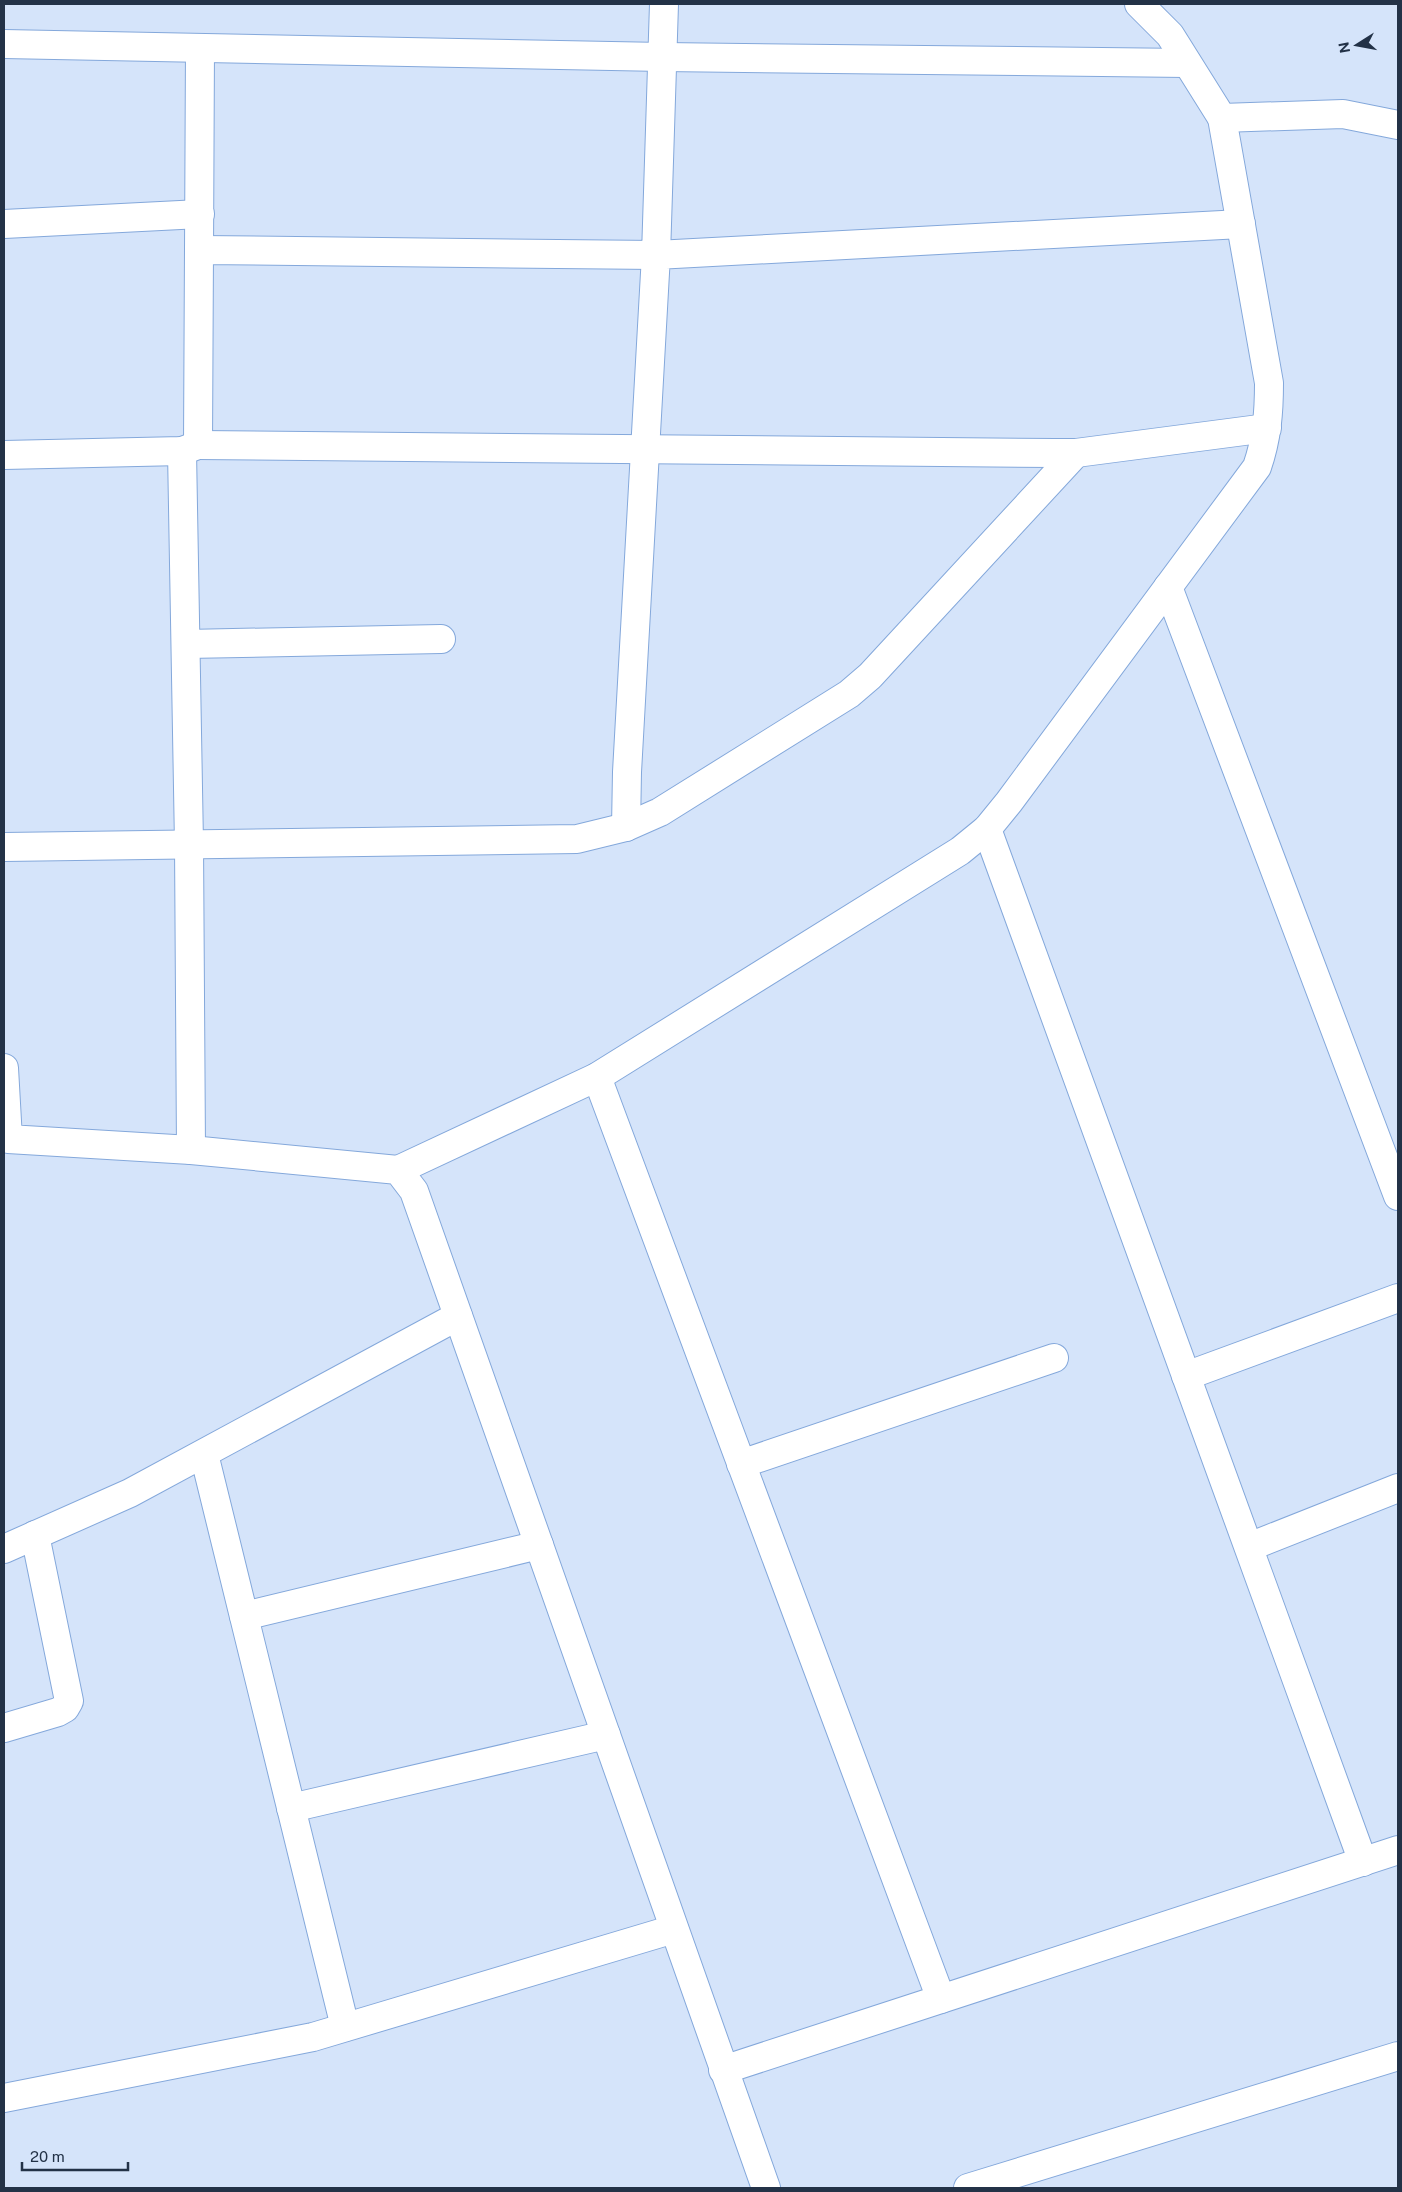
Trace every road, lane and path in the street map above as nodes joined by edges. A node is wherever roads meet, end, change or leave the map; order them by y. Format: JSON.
{"nodes":[{"id":1,"x":664,"y":4,"type":"edge"},
{"id":2,"x":1145,"y":6,"type":"edge"},
{"id":3,"x":4,"y":44,"type":"edge"},
{"id":4,"x":200,"y":48,"type":"junction"},
{"id":5,"x":663,"y":57,"type":"junction"},
{"id":6,"x":1187,"y":63,"type":"junction"},
{"id":7,"x":1222,"y":118,"type":"junction"},
{"id":8,"x":1398,"y":126,"type":"edge"},
{"id":9,"x":200,"y":214,"type":"junction"},
{"id":10,"x":4,"y":224,"type":"edge"},
{"id":11,"x":1241,"y":224,"type":"junction"},
{"id":12,"x":199,"y":250,"type":"junction"},
{"id":13,"x":656,"y":254,"type":"junction"},
{"id":14,"x":1267,"y":428,"type":"junction"},
{"id":15,"x":190,"y":448,"type":"junction"},
{"id":16,"x":646,"y":449,"type":"junction"},
{"id":17,"x":1076,"y":453,"type":"junction"},
{"id":18,"x":4,"y":455,"type":"edge"},
{"id":19,"x":1168,"y":587,"type":"junction"},
{"id":20,"x":441,"y":639,"type":"dead end"},
{"id":21,"x":186,"y":644,"type":"junction"},
{"id":22,"x":626,"y":827,"type":"junction"},
{"id":23,"x":987,"y":829,"type":"junction"},
{"id":24,"x":189,"y":844,"type":"junction"},
{"id":25,"x":4,"y":847,"type":"edge"},
{"id":26,"x":4,"y":1068,"type":"edge"},
{"id":27,"x":597,"y":1076,"type":"junction"},
{"id":28,"x":190,"y":1150,"type":"junction"},
{"id":29,"x":398,"y":1170,"type":"junction"},
{"id":30,"x":1398,"y":1196,"type":"edge"},
{"id":31,"x":1398,"y":1298,"type":"edge"},
{"id":32,"x":458,"y":1316,"type":"junction"},
{"id":33,"x":1054,"y":1358,"type":"dead end"},
{"id":34,"x":1186,"y":1376,"type":"junction"},
{"id":35,"x":204,"y":1454,"type":"junction"},
{"id":36,"x":741,"y":1464,"type":"junction"},
{"id":37,"x":1398,"y":1488,"type":"edge"},
{"id":38,"x":36,"y":1535,"type":"junction"},
{"id":39,"x":539,"y":1545,"type":"junction"},
{"id":40,"x":1249,"y":1547,"type":"junction"},
{"id":41,"x":4,"y":1549,"type":"edge"},
{"id":42,"x":244,"y":1616,"type":"junction"},
{"id":43,"x":4,"y":1728,"type":"edge"},
{"id":44,"x":606,"y":1735,"type":"junction"},
{"id":45,"x":291,"y":1808,"type":"junction"},
{"id":46,"x":1398,"y":1850,"type":"edge"},
{"id":47,"x":1363,"y":1862,"type":"junction"},
{"id":48,"x":674,"y":1929,"type":"junction"},
{"id":49,"x":941,"y":1999,"type":"junction"},
{"id":50,"x":345,"y":2028,"type":"junction"},
{"id":51,"x":1398,"y":2056,"type":"edge"},
{"id":52,"x":723,"y":2070,"type":"junction"},
{"id":53,"x":4,"y":2098,"type":"edge"},
{"id":54,"x":765,"y":2188,"type":"edge"},
{"id":55,"x":968,"y":2188,"type":"edge"}],
"edges":[{"from":1,"to":5,"type":"street"},
{"from":2,"to":6,"type":"street"},
{"from":3,"to":4,"type":"street"},
{"from":4,"to":5,"type":"street"},
{"from":4,"to":9,"type":"street"},
{"from":5,"to":6,"type":"street"},
{"from":5,"to":13,"type":"street"},
{"from":6,"to":7,"type":"street"},
{"from":7,"to":8,"type":"street"},
{"from":7,"to":11,"type":"street"},
{"from":9,"to":10,"type":"street"},
{"from":9,"to":12,"type":"street"},
{"from":11,"to":13,"type":"street"},
{"from":11,"to":14,"type":"street"},
{"from":12,"to":13,"type":"street"},
{"from":12,"to":15,"type":"street"},
{"from":13,"to":16,"type":"street"},
{"from":14,"to":17,"type":"street"},
{"from":14,"to":19,"type":"street"},
{"from":15,"to":16,"type":"street"},
{"from":15,"to":18,"type":"street"},
{"from":15,"to":21,"type":"street"},
{"from":16,"to":17,"type":"street"},
{"from":16,"to":22,"type":"street"},
{"from":17,"to":22,"type":"street"},
{"from":19,"to":23,"type":"street"},
{"from":19,"to":30,"type":"street"},
{"from":20,"to":21,"type":"street"},
{"from":21,"to":24,"type":"street"},
{"from":22,"to":24,"type":"street"},
{"from":23,"to":27,"type":"street"},
{"from":23,"to":34,"type":"street"},
{"from":24,"to":25,"type":"street"},
{"from":24,"to":28,"type":"street"},
{"from":26,"to":28,"type":"street"},
{"from":27,"to":29,"type":"street"},
{"from":27,"to":36,"type":"street"},
{"from":28,"to":29,"type":"street"},
{"from":29,"to":32,"type":"street"},
{"from":31,"to":34,"type":"street"},
{"from":32,"to":35,"type":"street"},
{"from":32,"to":39,"type":"street"},
{"from":33,"to":36,"type":"street"},
{"from":34,"to":40,"type":"street"},
{"from":35,"to":38,"type":"street"},
{"from":35,"to":42,"type":"street"},
{"from":36,"to":49,"type":"street"},
{"from":37,"to":40,"type":"street"},
{"from":38,"to":41,"type":"street"},
{"from":38,"to":43,"type":"street"},
{"from":39,"to":42,"type":"street"},
{"from":39,"to":44,"type":"street"},
{"from":40,"to":47,"type":"street"},
{"from":42,"to":45,"type":"street"},
{"from":44,"to":45,"type":"street"},
{"from":44,"to":48,"type":"street"},
{"from":45,"to":50,"type":"street"},
{"from":46,"to":47,"type":"street"},
{"from":47,"to":49,"type":"street"},
{"from":48,"to":50,"type":"street"},
{"from":48,"to":52,"type":"street"},
{"from":49,"to":52,"type":"street"},
{"from":50,"to":53,"type":"street"},
{"from":51,"to":55,"type":"street"},
{"from":52,"to":54,"type":"street"}]}
